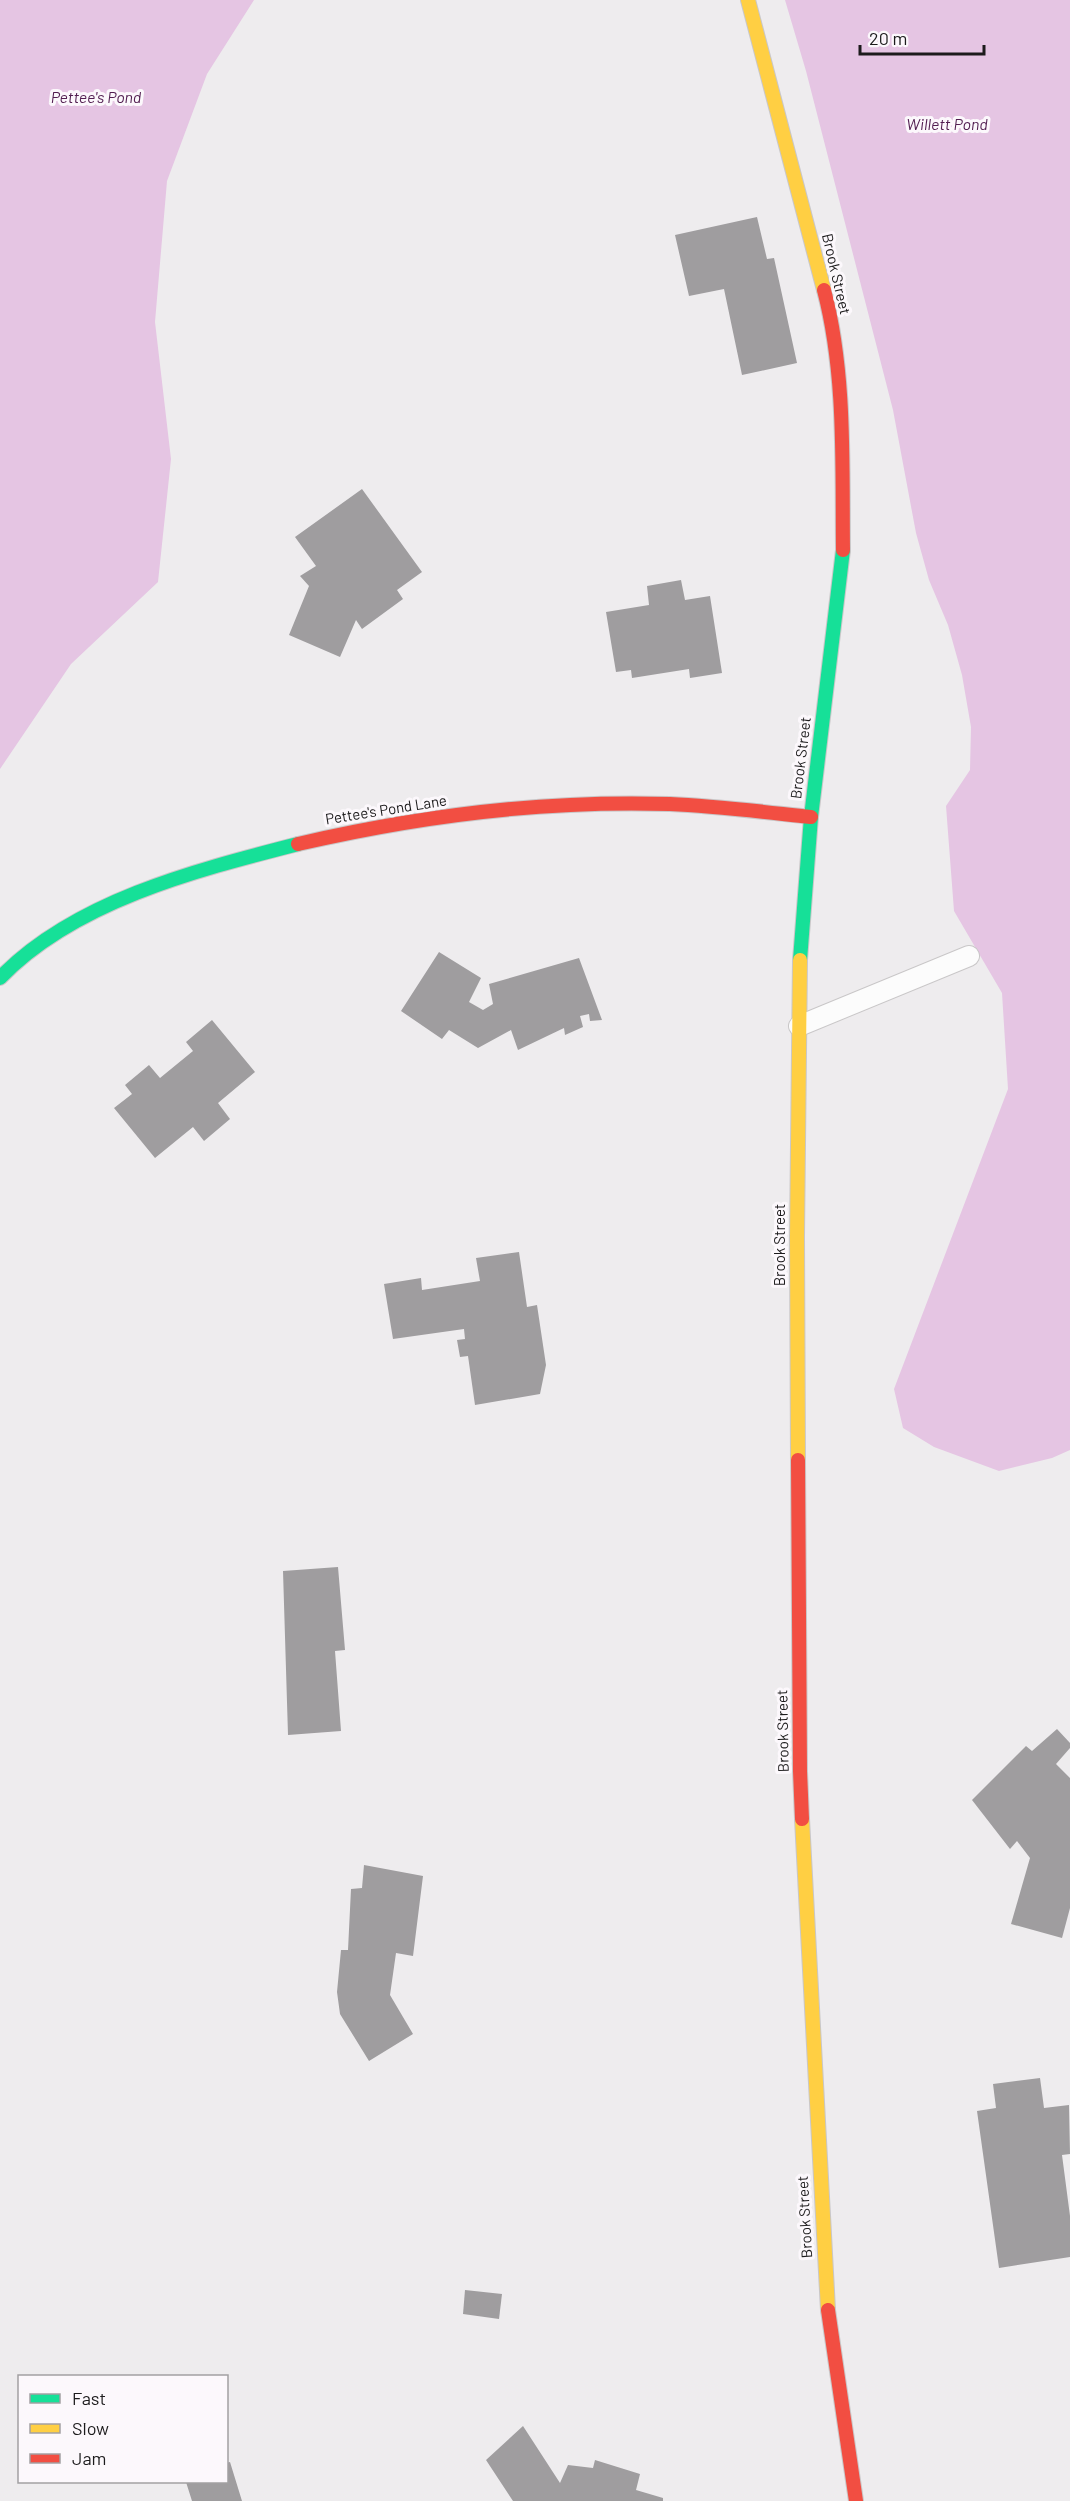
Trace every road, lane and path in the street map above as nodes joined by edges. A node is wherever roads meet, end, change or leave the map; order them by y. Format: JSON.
{"nodes":[{"id":1,"x":748,"y":0,"type":"edge"},
{"id":2,"x":811,"y":817,"type":"junction"},
{"id":3,"x":969,"y":956,"type":"dead end"},
{"id":4,"x":0,"y":978,"type":"edge"},
{"id":5,"x":799,"y":1026,"type":"junction"},
{"id":6,"x":856,"y":2501,"type":"edge"}],
"edges":[{"from":1,"to":2,"type":"street","name":"Brook Street"},
{"from":2,"to":4,"type":"street","name":"Pettee's Pond Lane"},
{"from":2,"to":5,"type":"street","name":"Brook Street"},
{"from":3,"to":5,"type":"lane"},
{"from":5,"to":6,"type":"street","name":"Brook Street"}]}
